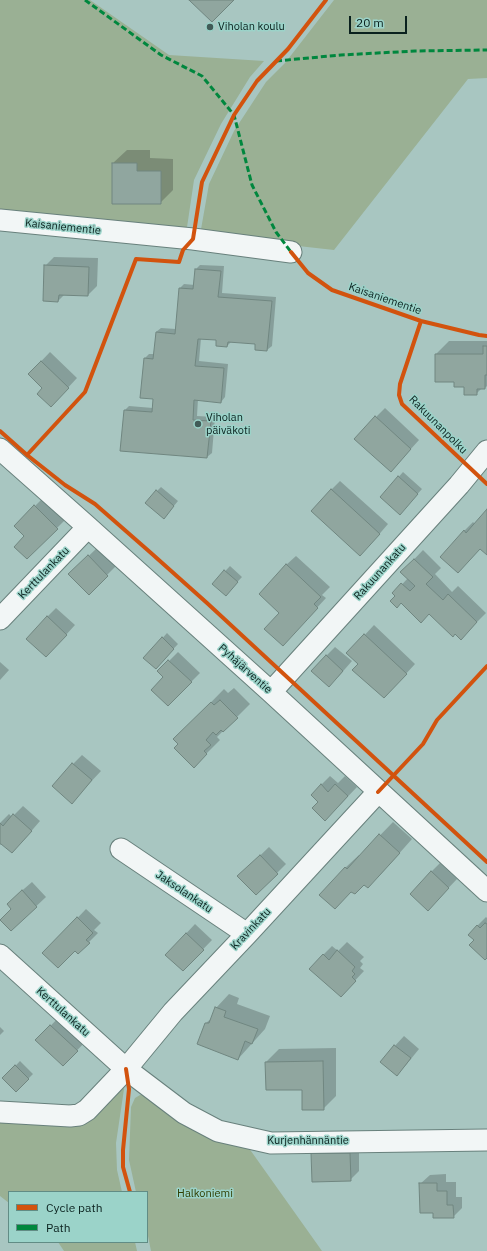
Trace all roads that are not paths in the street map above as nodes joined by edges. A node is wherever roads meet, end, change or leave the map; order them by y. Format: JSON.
{"nodes":[{"id":1,"x":0,"y":220,"type":"edge"},
{"id":2,"x":291,"y":252,"type":"dead end"},
{"id":3,"x":0,"y":448,"type":"edge"},
{"id":4,"x":487,"y":451,"type":"edge"},
{"id":5,"x":88,"y":527,"type":"junction"},
{"id":6,"x":0,"y":619,"type":"edge"},
{"id":7,"x":271,"y":692,"type":"junction"},
{"id":8,"x":378,"y":792,"type":"junction"},
{"id":9,"x":122,"y":849,"type":"dead end"},
{"id":10,"x":487,"y":891,"type":"edge"},
{"id":11,"x":247,"y":934,"type":"junction"},
{"id":12,"x":0,"y":955,"type":"edge"},
{"id":13,"x":126,"y":1069,"type":"junction"},
{"id":14,"x":0,"y":1112,"type":"edge"},
{"id":15,"x":487,"y":1140,"type":"edge"}],
"edges":[{"from":1,"to":2,"type":"street","name":"Kaisaniementie"},
{"from":3,"to":5,"type":"street","name":"Pyhäjärventie"},
{"from":4,"to":7,"type":"street","name":"Rakuunankatu"},
{"from":5,"to":6,"type":"street","name":"Kerttulankatu"},
{"from":5,"to":7,"type":"street","name":"Pyhäjärventie"},
{"from":7,"to":8,"type":"street","name":"Pyhäjärventie"},
{"from":8,"to":10,"type":"street","name":"Pyhäjärventie"},
{"from":8,"to":11,"type":"street","name":"Kravinkatu"},
{"from":9,"to":11,"type":"street","name":"Jaksolankatu"},
{"from":11,"to":13,"type":"street","name":"Kravinkatu"},
{"from":12,"to":13,"type":"street","name":"Kerttulankatu"},
{"from":13,"to":14,"type":"street","name":"Kravinkatu"},
{"from":13,"to":15,"type":"street","name":"Kurjenhännäntie"}]}
